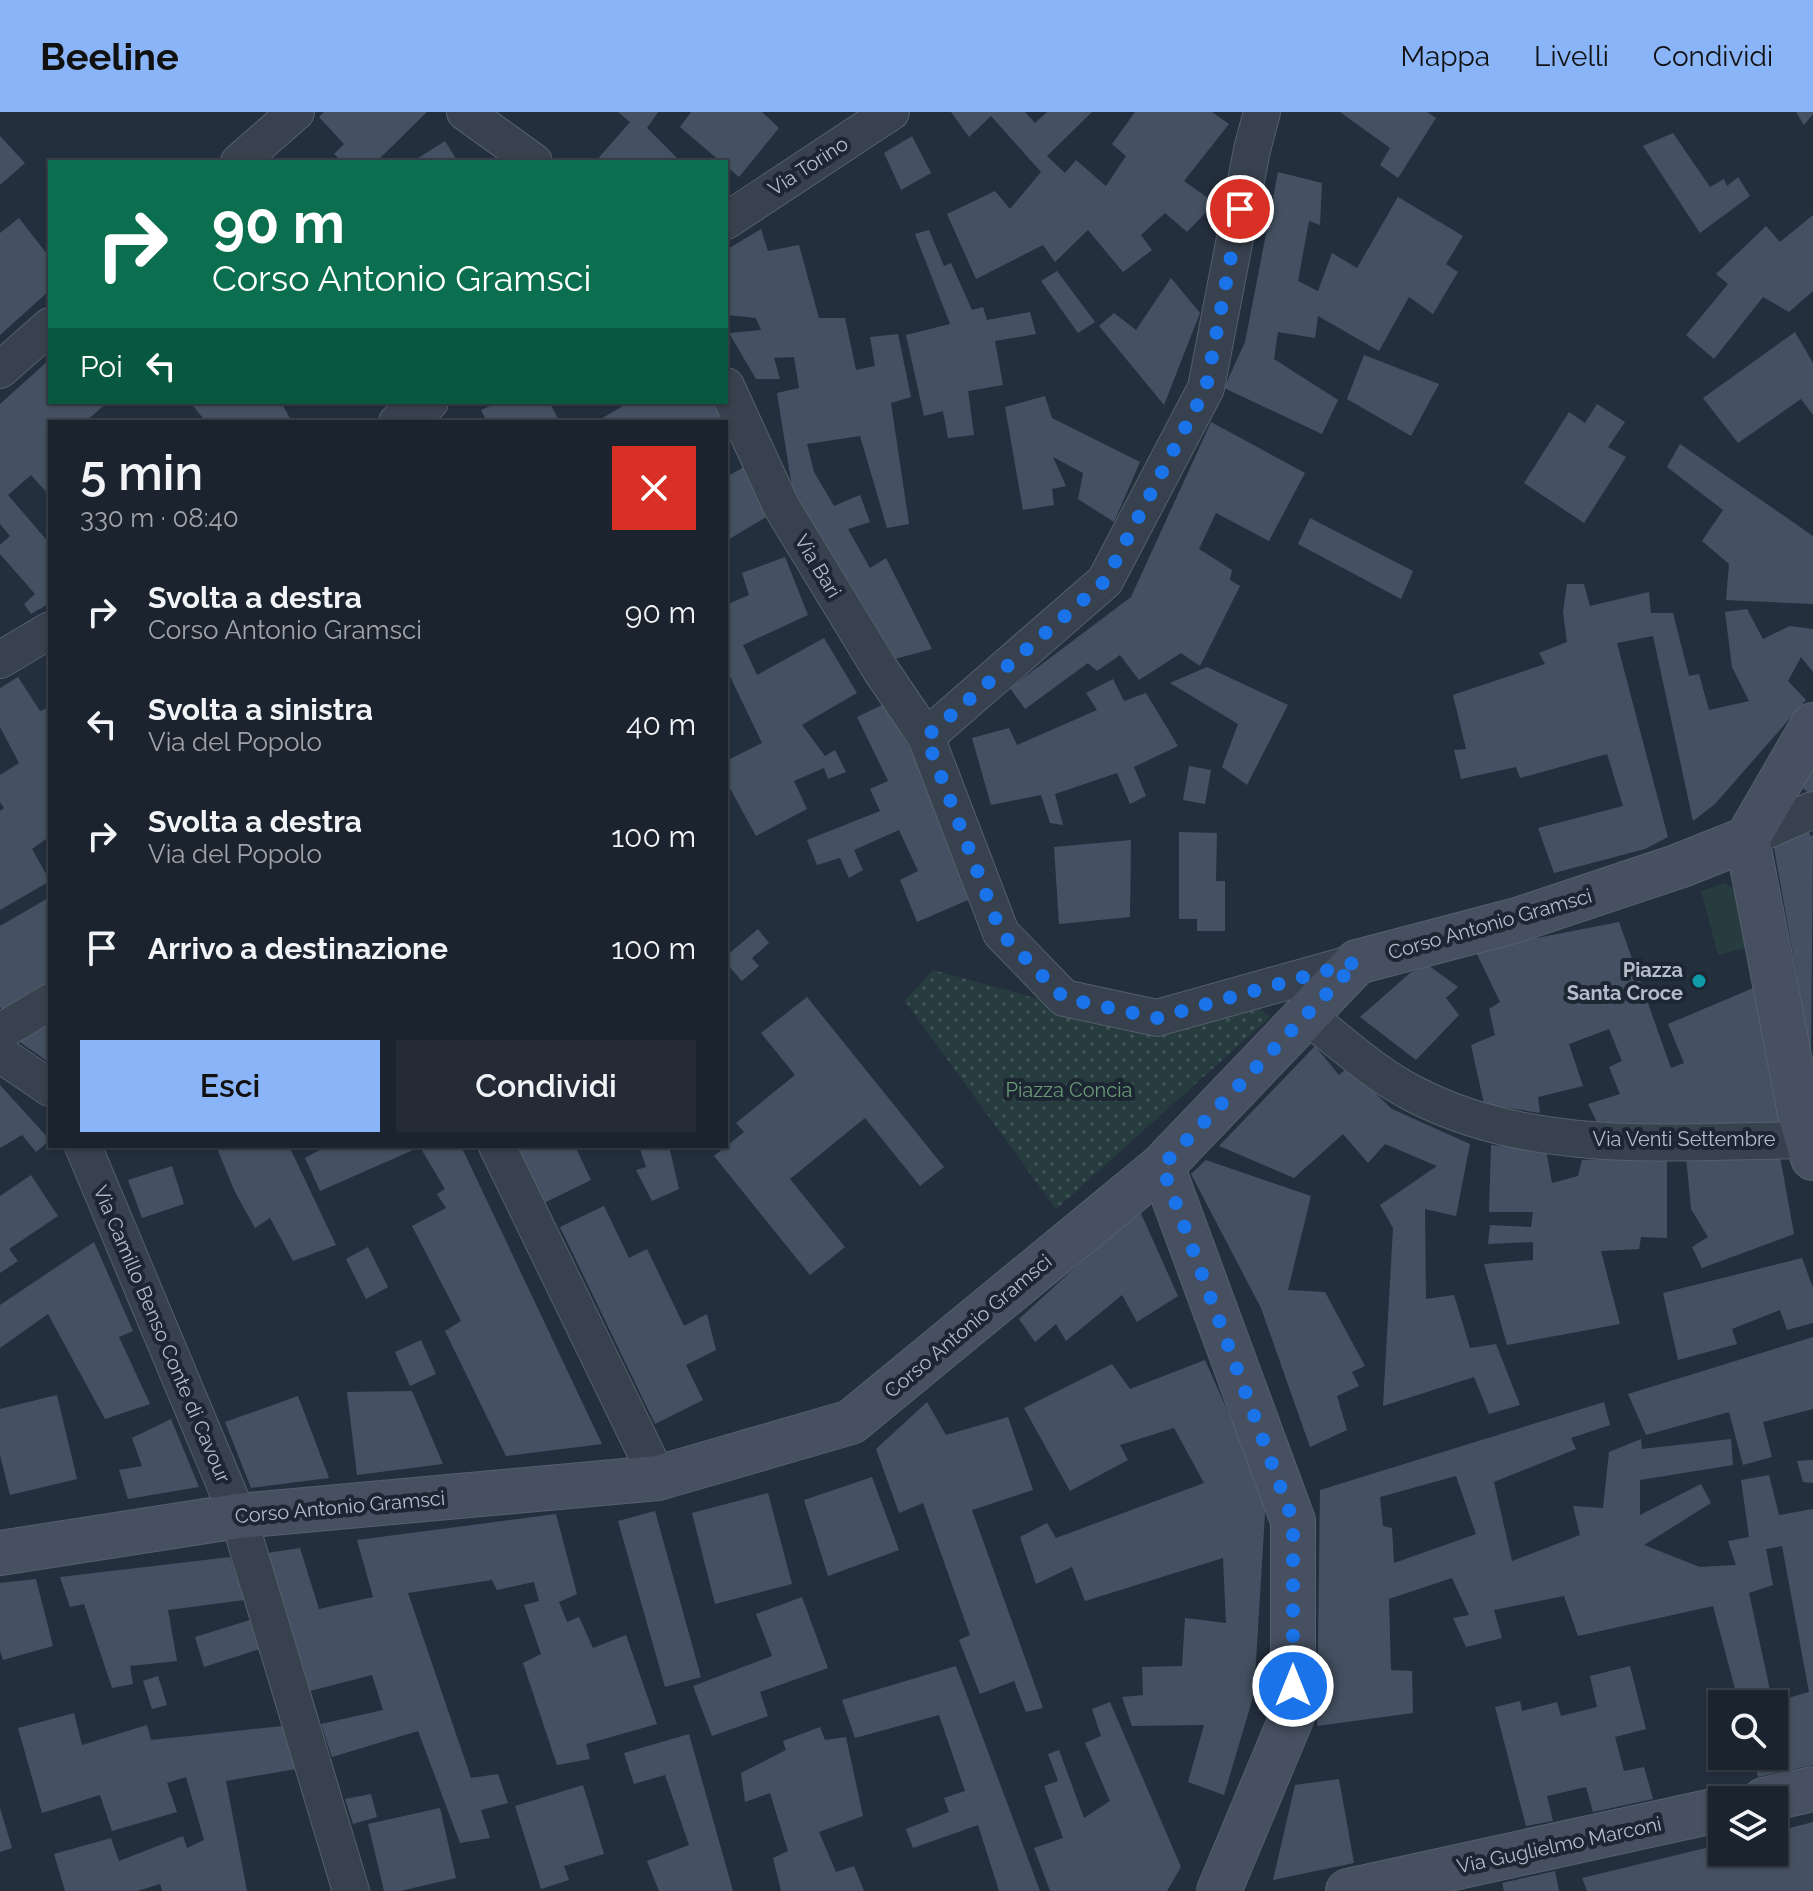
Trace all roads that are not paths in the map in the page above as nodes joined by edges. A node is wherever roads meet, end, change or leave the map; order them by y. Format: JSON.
{"nodes":[{"id":1,"x":296,"y":112,"type":"edge"},
{"id":2,"x":465,"y":112,"type":"edge"},
{"id":3,"x":891,"y":112,"type":"edge"},
{"id":4,"x":1262,"y":112,"type":"edge"},
{"id":5,"x":241,"y":160,"type":"edge"},
{"id":6,"x":531,"y":160,"type":"edge"},
{"id":7,"x":728,"y":220,"type":"edge"},
{"id":8,"x":48,"y":328,"type":"edge"},
{"id":9,"x":0,"y":370,"type":"edge"},
{"id":10,"x":728,"y":390,"type":"edge"},
{"id":11,"x":427,"y":404,"type":"edge"},
{"id":12,"x":400,"y":420,"type":"edge"},
{"id":13,"x":48,"y":631,"type":"edge"},
{"id":14,"x":0,"y":660,"type":"edge"},
{"id":15,"x":1813,"y":725,"type":"edge"},
{"id":16,"x":926,"y":737,"type":"junction"},
{"id":17,"x":1813,"y":810,"type":"edge"},
{"id":18,"x":1747,"y":839,"type":"junction"},
{"id":19,"x":1357,"y":962,"type":"junction"},
{"id":20,"x":48,"y":1003,"type":"edge"},
{"id":21,"x":1306,"y":1015,"type":"junction"},
{"id":22,"x":0,"y":1032,"type":"edge"},
{"id":23,"x":0,"y":1054,"type":"edge"},
{"id":24,"x":48,"y":1087,"type":"edge"},
{"id":25,"x":84,"y":1148,"type":"edge"},
{"id":26,"x":498,"y":1148,"type":"edge"},
{"id":27,"x":1810,"y":1149,"type":"edge"},
{"id":28,"x":1162,"y":1166,"type":"junction"},
{"id":29,"x":658,"y":1478,"type":"junction"},
{"id":30,"x":238,"y":1516,"type":"junction"},
{"id":31,"x":0,"y":1553,"type":"edge"},
{"id":32,"x":1813,"y":1789,"type":"edge"},
{"id":33,"x":1788,"y":1795,"type":"edge"},
{"id":34,"x":1708,"y":1812,"type":"edge"},
{"id":35,"x":351,"y":1891,"type":"edge"},
{"id":36,"x":1219,"y":1891,"type":"edge"},
{"id":37,"x":1348,"y":1891,"type":"edge"}],
"edges":[{"from":1,"to":5,"type":"street"},
{"from":2,"to":6,"type":"street"},
{"from":3,"to":7,"type":"street","name":"Via Torino"},
{"from":4,"to":16,"type":"street"},
{"from":8,"to":9,"type":"street"},
{"from":10,"to":16,"type":"street","name":"Via Bari"},
{"from":11,"to":12,"type":"street"},
{"from":13,"to":14,"type":"street"},
{"from":15,"to":18,"type":"street"},
{"from":16,"to":19,"type":"street","name":"Via Bari"},
{"from":17,"to":18,"type":"street","name":"Corso Antonio Gramsci"},
{"from":18,"to":19,"type":"street","name":"Corso Antonio Gramsci"},
{"from":18,"to":27,"type":"street"},
{"from":19,"to":21,"type":"street","name":"Corso Antonio Gramsci"},
{"from":20,"to":22,"type":"street"},
{"from":21,"to":27,"type":"street","name":"Via Venti Settembre"},
{"from":21,"to":28,"type":"street","name":"Corso Antonio Gramsci"},
{"from":23,"to":24,"type":"street"},
{"from":25,"to":30,"type":"street","name":"Via Camillo Benso Conte di Cavour"},
{"from":26,"to":29,"type":"street"},
{"from":28,"to":29,"type":"street","name":"Corso Antonio Gramsci"},
{"from":28,"to":36,"type":"street"},
{"from":29,"to":30,"type":"street","name":"Corso Antonio Gramsci"},
{"from":30,"to":31,"type":"street","name":"Corso Antonio Gramsci"},
{"from":30,"to":35,"type":"street","name":"Via Camillo Benso Conte di Cavour"},
{"from":32,"to":33,"type":"street"},
{"from":34,"to":37,"type":"street","name":"Via Guglielmo Marconi"}]}
